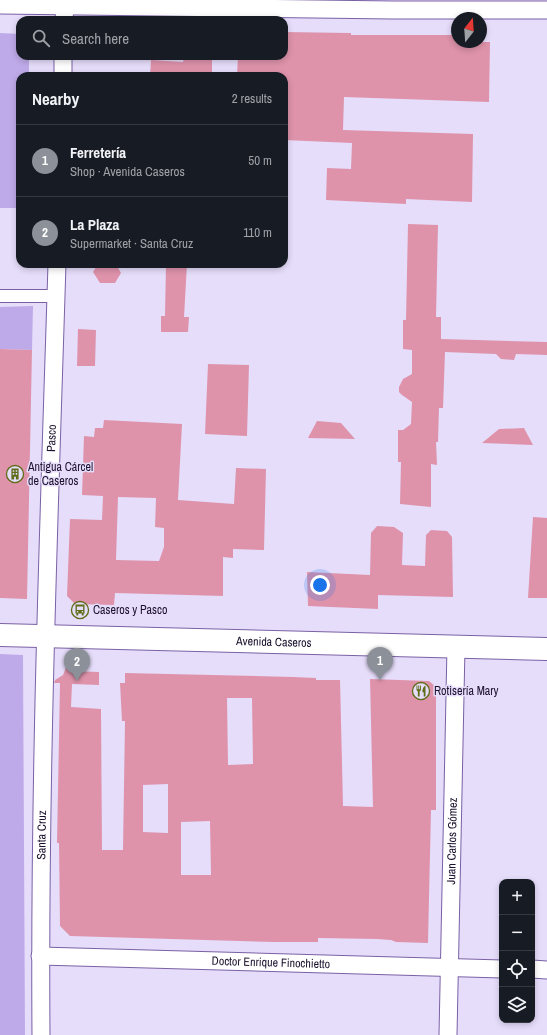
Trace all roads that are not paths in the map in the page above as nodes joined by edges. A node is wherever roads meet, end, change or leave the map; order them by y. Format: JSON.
{"nodes":[{"id":1,"x":0,"y":5,"type":"edge"},
{"id":2,"x":547,"y":10,"type":"edge"},
{"id":3,"x":65,"y":12,"type":"edge"},
{"id":4,"x":63,"y":60,"type":"edge"},
{"id":5,"x":63,"y":72,"type":"edge"},
{"id":6,"x":57,"y":268,"type":"edge"},
{"id":7,"x":0,"y":296,"type":"edge"},
{"id":8,"x":56,"y":296,"type":"junction"},
{"id":9,"x":0,"y":635,"type":"edge"},
{"id":10,"x":46,"y":636,"type":"junction"},
{"id":11,"x":456,"y":647,"type":"junction"},
{"id":12,"x":547,"y":649,"type":"edge"},
{"id":13,"x":40,"y":956,"type":"junction"},
{"id":14,"x":450,"y":967,"type":"junction"},
{"id":15,"x":499,"y":968,"type":"edge"},
{"id":16,"x":535,"y":969,"type":"edge"},
{"id":17,"x":547,"y":970,"type":"edge"},
{"id":18,"x":41,"y":1035,"type":"edge"},
{"id":19,"x":448,"y":1035,"type":"edge"}],
"edges":[{"from":1,"to":3,"type":"street"},
{"from":2,"to":3,"type":"street"},
{"from":4,"to":5,"type":"street"},
{"from":6,"to":8,"type":"street","name":"Pasco"},
{"from":7,"to":8,"type":"street"},
{"from":8,"to":10,"type":"street","name":"Pasco"},
{"from":9,"to":10,"type":"main road","name":"Avenida Caseros"},
{"from":10,"to":11,"type":"main road","name":"Avenida Caseros"},
{"from":10,"to":13,"type":"street","name":"Santa Cruz"},
{"from":11,"to":12,"type":"main road","name":"Avenida Caseros"},
{"from":11,"to":14,"type":"street","name":"Juan Carlos Gómez"},
{"from":13,"to":14,"type":"street","name":"Doctor Enrique Finochietto"},
{"from":13,"to":18,"type":"street","name":"Santa Cruz"},
{"from":14,"to":15,"type":"street","name":"Doctor Enrique Finochietto"},
{"from":14,"to":19,"type":"street","name":"Juan Carlos Gómez"},
{"from":16,"to":17,"type":"street"}]}
